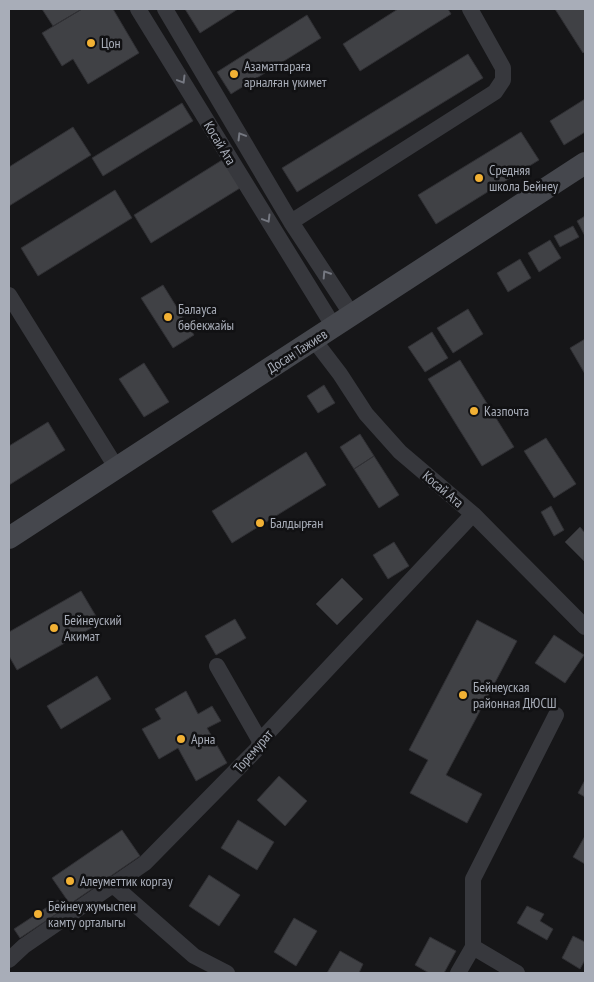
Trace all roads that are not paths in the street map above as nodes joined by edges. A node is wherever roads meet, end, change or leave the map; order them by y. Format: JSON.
{"nodes":[{"id":1,"x":138,"y":9,"type":"edge"},
{"id":2,"x":165,"y":9,"type":"edge"},
{"id":3,"x":470,"y":9,"type":"edge"},
{"id":4,"x":184,"y":41,"type":"junction"},
{"id":5,"x":165,"y":52,"type":"junction"},
{"id":6,"x":585,"y":163,"type":"edge"},
{"id":7,"x":292,"y":222,"type":"junction"},
{"id":8,"x":9,"y":295,"type":"edge"},
{"id":9,"x":343,"y":321,"type":"junction"},
{"id":10,"x":314,"y":340,"type":"junction"},
{"id":11,"x":116,"y":466,"type":"junction"},
{"id":12,"x":473,"y":514,"type":"junction"},
{"id":13,"x":9,"y":538,"type":"edge"},
{"id":14,"x":585,"y":627,"type":"edge"},
{"id":15,"x":216,"y":666,"type":"dead end"},
{"id":16,"x":556,"y":715,"type":"dead end"},
{"id":17,"x":260,"y":741,"type":"junction"},
{"id":18,"x":113,"y":885,"type":"junction"},
{"id":19,"x":473,"y":947,"type":"junction"},
{"id":20,"x":9,"y":960,"type":"edge"},
{"id":21,"x":227,"y":973,"type":"edge"},
{"id":22,"x":458,"y":973,"type":"edge"},
{"id":23,"x":517,"y":973,"type":"edge"}],
"edges":[{"from":1,"to":5,"type":"street","name":"Косай Ата"},
{"from":2,"to":4,"type":"street","name":"Косай Ата"},
{"from":3,"to":7,"type":"street"},
{"from":4,"to":5,"type":"street"},
{"from":7,"to":4,"type":"street","name":"Косай Ата","one_way":true},
{"from":5,"to":9,"type":"street","name":"Косай Ата","one_way":true},
{"from":6,"to":9,"type":"street","name":"Досан Тажиев"},
{"from":9,"to":7,"type":"street","name":"Косай Ата","one_way":true},
{"from":8,"to":11,"type":"street"},
{"from":9,"to":10,"type":"street","name":"Досан Тажиев"},
{"from":10,"to":11,"type":"street","name":"Досан Тажиев"},
{"from":10,"to":12,"type":"street","name":"Косай Ата"},
{"from":11,"to":13,"type":"street","name":"Досан Тажиев"},
{"from":12,"to":14,"type":"street","name":"Косай Ата"},
{"from":12,"to":17,"type":"street","name":"Торемурат"},
{"from":15,"to":17,"type":"street"},
{"from":16,"to":19,"type":"street"},
{"from":17,"to":18,"type":"street","name":"Торемурат"},
{"from":18,"to":20,"type":"street","name":"Торемурат"},
{"from":18,"to":21,"type":"street"},
{"from":19,"to":22,"type":"street"},
{"from":19,"to":23,"type":"street"}]}
